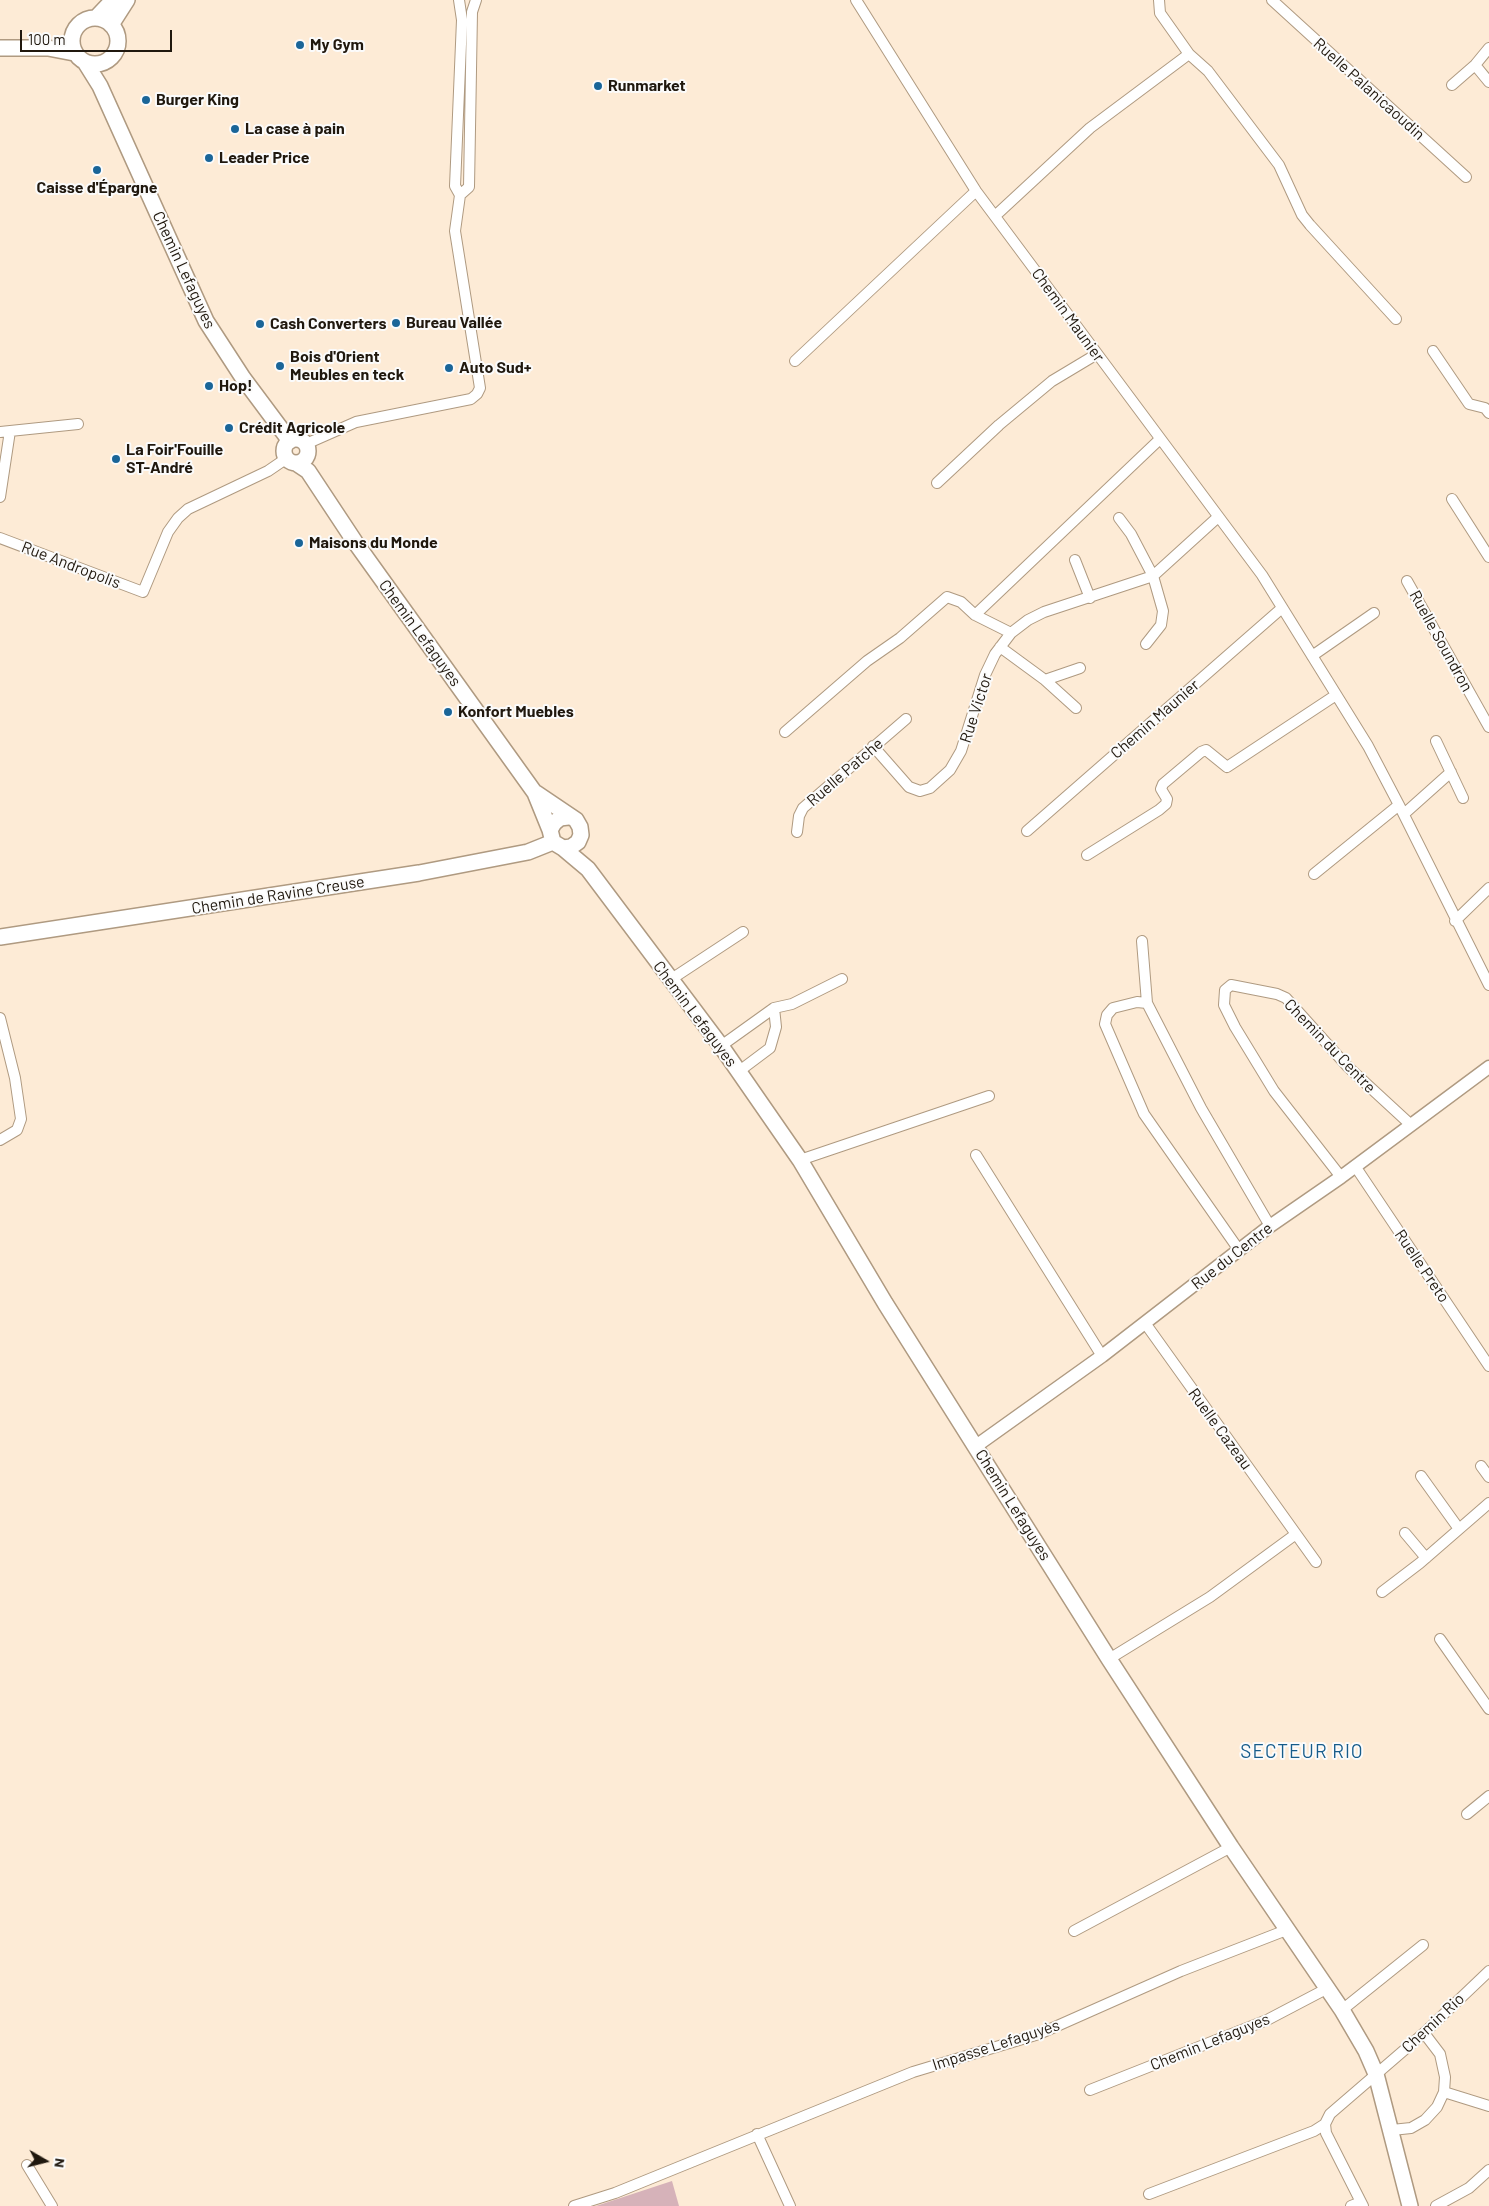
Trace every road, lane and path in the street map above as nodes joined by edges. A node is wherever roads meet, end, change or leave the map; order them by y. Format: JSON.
{"nodes":[{"id":1,"x":113,"y":0,"type":"edge"},
{"id":2,"x":127,"y":0,"type":"edge"},
{"id":3,"x":459,"y":0,"type":"edge"},
{"id":4,"x":476,"y":0,"type":"edge"},
{"id":5,"x":856,"y":0,"type":"edge"},
{"id":6,"x":1158,"y":0,"type":"edge"},
{"id":7,"x":1272,"y":0,"type":"edge"},
{"id":8,"x":96,"y":18,"type":"junction"},
{"id":9,"x":111,"y":25,"type":"junction"},
{"id":10,"x":72,"y":34,"type":"junction"},
{"id":11,"x":0,"y":48,"type":"edge"},
{"id":12,"x":48,"y":48,"type":"junction"},
{"id":13,"x":1489,"y":48,"type":"edge"},
{"id":14,"x":1189,"y":54,"type":"junction"},
{"id":15,"x":80,"y":58,"type":"junction"},
{"id":16,"x":103,"y":63,"type":"junction"},
{"id":17,"x":1475,"y":65,"type":"junction"},
{"id":18,"x":1489,"y":82,"type":"edge"},
{"id":19,"x":1452,"y":85,"type":"dead end"},
{"id":20,"x":100,"y":86,"type":"junction"},
{"id":21,"x":1466,"y":177,"type":"dead end"},
{"id":22,"x":976,"y":190,"type":"junction"},
{"id":23,"x":460,"y":195,"type":"junction"},
{"id":24,"x":996,"y":216,"type":"junction"},
{"id":25,"x":1396,"y":319,"type":"dead end"},
{"id":26,"x":1433,"y":351,"type":"dead end"},
{"id":27,"x":1097,"y":354,"type":"junction"},
{"id":28,"x":795,"y":361,"type":"dead end"},
{"id":29,"x":1489,"y":413,"type":"edge"},
{"id":30,"x":78,"y":424,"type":"dead end"},
{"id":31,"x":5,"y":431,"type":"edge"},
{"id":32,"x":1160,"y":439,"type":"junction"},
{"id":33,"x":301,"y":458,"type":"junction"},
{"id":34,"x":937,"y":482,"type":"dead end"},
{"id":35,"x":0,"y":497,"type":"edge"},
{"id":36,"x":1452,"y":499,"type":"dead end"},
{"id":37,"x":1218,"y":517,"type":"junction"},
{"id":38,"x":1119,"y":518,"type":"dead end"},
{"id":39,"x":0,"y":538,"type":"edge"},
{"id":40,"x":1489,"y":556,"type":"edge"},
{"id":41,"x":1075,"y":560,"type":"dead end"},
{"id":42,"x":1153,"y":576,"type":"junction"},
{"id":43,"x":1407,"y":582,"type":"dead end"},
{"id":44,"x":1090,"y":598,"type":"junction"},
{"id":45,"x":1282,"y":608,"type":"junction"},
{"id":46,"x":1374,"y":614,"type":"dead end"},
{"id":47,"x":975,"y":615,"type":"junction"},
{"id":48,"x":1011,"y":633,"type":"junction"},
{"id":49,"x":1146,"y":644,"type":"dead end"},
{"id":50,"x":1000,"y":647,"type":"junction"},
{"id":51,"x":1312,"y":656,"type":"junction"},
{"id":52,"x":1080,"y":668,"type":"dead end"},
{"id":53,"x":1045,"y":680,"type":"junction"},
{"id":54,"x":1336,"y":695,"type":"junction"},
{"id":55,"x":1076,"y":708,"type":"dead end"},
{"id":56,"x":906,"y":719,"type":"dead end"},
{"id":57,"x":1489,"y":727,"type":"edge"},
{"id":58,"x":785,"y":732,"type":"dead end"},
{"id":59,"x":1436,"y":741,"type":"dead end"},
{"id":60,"x":873,"y":746,"type":"junction"},
{"id":61,"x":1451,"y":772,"type":"junction"},
{"id":62,"x":535,"y":793,"type":"junction"},
{"id":63,"x":1463,"y":798,"type":"dead end"},
{"id":64,"x":1402,"y":809,"type":"junction"},
{"id":65,"x":568,"y":817,"type":"junction"},
{"id":66,"x":1027,"y":831,"type":"dead end"},
{"id":67,"x":797,"y":832,"type":"dead end"},
{"id":68,"x":581,"y":835,"type":"junction"},
{"id":69,"x":556,"y":840,"type":"junction"},
{"id":70,"x":1087,"y":855,"type":"dead end"},
{"id":71,"x":588,"y":869,"type":"junction"},
{"id":72,"x":1314,"y":874,"type":"dead end"},
{"id":73,"x":1489,"y":888,"type":"edge"},
{"id":74,"x":1455,"y":921,"type":"junction"},
{"id":75,"x":743,"y":932,"type":"dead end"},
{"id":76,"x":0,"y":937,"type":"edge"},
{"id":77,"x":1142,"y":942,"type":"dead end"},
{"id":78,"x":842,"y":979,"type":"dead end"},
{"id":79,"x":670,"y":980,"type":"junction"},
{"id":80,"x":1489,"y":985,"type":"edge"},
{"id":81,"x":1147,"y":1003,"type":"junction"},
{"id":82,"x":774,"y":1008,"type":"junction"},
{"id":83,"x":0,"y":1018,"type":"edge"},
{"id":84,"x":721,"y":1046,"type":"junction"},
{"id":85,"x":1489,"y":1067,"type":"edge"},
{"id":86,"x":738,"y":1072,"type":"junction"},
{"id":87,"x":989,"y":1096,"type":"dead end"},
{"id":88,"x":1411,"y":1125,"type":"junction"},
{"id":89,"x":0,"y":1140,"type":"edge"},
{"id":90,"x":976,"y":1155,"type":"dead end"},
{"id":91,"x":800,"y":1160,"type":"junction"},
{"id":92,"x":1355,"y":1166,"type":"junction"},
{"id":93,"x":1341,"y":1177,"type":"junction"},
{"id":94,"x":1270,"y":1226,"type":"junction"},
{"id":95,"x":1239,"y":1250,"type":"junction"},
{"id":96,"x":1145,"y":1324,"type":"junction"},
{"id":97,"x":1102,"y":1356,"type":"junction"},
{"id":98,"x":1489,"y":1366,"type":"edge"},
{"id":99,"x":976,"y":1446,"type":"junction"},
{"id":100,"x":1481,"y":1466,"type":"dead end"},
{"id":101,"x":1421,"y":1476,"type":"dead end"},
{"id":102,"x":1489,"y":1477,"type":"edge"},
{"id":103,"x":1489,"y":1503,"type":"edge"},
{"id":104,"x":1460,"y":1529,"type":"junction"},
{"id":105,"x":1405,"y":1533,"type":"dead end"},
{"id":106,"x":1296,"y":1534,"type":"junction"},
{"id":107,"x":1426,"y":1558,"type":"junction"},
{"id":108,"x":1316,"y":1562,"type":"dead end"},
{"id":109,"x":1382,"y":1592,"type":"dead end"},
{"id":110,"x":1440,"y":1639,"type":"dead end"},
{"id":111,"x":1109,"y":1658,"type":"junction"},
{"id":112,"x":1489,"y":1709,"type":"edge"},
{"id":113,"x":1489,"y":1796,"type":"edge"},
{"id":114,"x":1467,"y":1814,"type":"dead end"},
{"id":115,"x":1231,"y":1847,"type":"junction"},
{"id":116,"x":1289,"y":1929,"type":"junction"},
{"id":117,"x":1074,"y":1931,"type":"dead end"},
{"id":118,"x":1424,"y":1945,"type":"dead end"},
{"id":119,"x":1487,"y":1976,"type":"edge"},
{"id":120,"x":1328,"y":1988,"type":"junction"},
{"id":121,"x":1342,"y":2010,"type":"junction"},
{"id":122,"x":1424,"y":2033,"type":"junction"},
{"id":123,"x":1376,"y":2074,"type":"junction"},
{"id":124,"x":1090,"y":2090,"type":"dead end"},
{"id":125,"x":1444,"y":2092,"type":"junction"},
{"id":126,"x":1489,"y":2106,"type":"edge"},
{"id":127,"x":1325,"y":2124,"type":"junction"},
{"id":128,"x":1392,"y":2130,"type":"junction"},
{"id":129,"x":757,"y":2134,"type":"junction"},
{"id":130,"x":26,"y":2165,"type":"dead end"},
{"id":131,"x":1489,"y":2170,"type":"edge"},
{"id":132,"x":1148,"y":2194,"type":"dead end"},
{"id":133,"x":1358,"y":2205,"type":"edge"},
{"id":134,"x":52,"y":2206,"type":"edge"},
{"id":135,"x":574,"y":2206,"type":"edge"},
{"id":136,"x":790,"y":2206,"type":"edge"},
{"id":137,"x":1410,"y":2206,"type":"edge"},
{"id":138,"x":1436,"y":2206,"type":"edge"}],
"edges":[{"from":1,"to":8,"type":"main road"},
{"from":2,"to":9,"type":"main road"},
{"from":3,"to":23,"type":"street"},
{"from":4,"to":23,"type":"street"},
{"from":5,"to":22,"type":"street","name":"Chemin Maunier"},
{"from":6,"to":14,"type":"street"},
{"from":7,"to":21,"type":"street","name":"Ruelle Palanicaoudin"},
{"from":8,"to":9,"type":"main road"},
{"from":8,"to":10,"type":"main road"},
{"from":9,"to":16,"type":"main road"},
{"from":10,"to":12,"type":"main road"},
{"from":10,"to":15,"type":"main road"},
{"from":11,"to":12,"type":"main road"},
{"from":12,"to":15,"type":"main road"},
{"from":13,"to":17,"type":"street"},
{"from":14,"to":24,"type":"street"},
{"from":14,"to":25,"type":"street"},
{"from":15,"to":16,"type":"main road"},
{"from":15,"to":20,"type":"main road","name":"Chemin Lefaguyes"},
{"from":16,"to":20,"type":"main road"},
{"from":17,"to":18,"type":"street"},
{"from":17,"to":19,"type":"street"},
{"from":20,"to":33,"type":"main road","name":"Chemin Lefaguyes"},
{"from":22,"to":24,"type":"street","name":"Chemin Maunier"},
{"from":22,"to":28,"type":"street"},
{"from":23,"to":33,"type":"street"},
{"from":24,"to":27,"type":"street","name":"Chemin Maunier"},
{"from":26,"to":29,"type":"street"},
{"from":27,"to":32,"type":"street","name":"Chemin Maunier"},
{"from":27,"to":34,"type":"street"},
{"from":30,"to":31,"type":"street"},
{"from":31,"to":35,"type":"street"},
{"from":32,"to":37,"type":"street","name":"Chemin Maunier"},
{"from":32,"to":47,"type":"street"},
{"from":33,"to":39,"type":"street","name":"Rue Andropolis"},
{"from":33,"to":62,"type":"main road","name":"Chemin Lefaguyes"},
{"from":36,"to":40,"type":"street"},
{"from":37,"to":42,"type":"street","name":"Rue Victor"},
{"from":37,"to":45,"type":"street","name":"Chemin Maunier"},
{"from":38,"to":42,"type":"street"},
{"from":41,"to":44,"type":"street"},
{"from":42,"to":44,"type":"street","name":"Rue Victor"},
{"from":42,"to":49,"type":"street"},
{"from":43,"to":57,"type":"street","name":"Ruelle Soundron"},
{"from":44,"to":48,"type":"street","name":"Rue Victor"},
{"from":45,"to":51,"type":"street","name":"Chemin Maunier"},
{"from":45,"to":66,"type":"street","name":"Chemin Maunier"},
{"from":46,"to":51,"type":"street"},
{"from":47,"to":48,"type":"street"},
{"from":47,"to":58,"type":"street"},
{"from":48,"to":50,"type":"street","name":"Rue Victor"},
{"from":50,"to":53,"type":"street"},
{"from":50,"to":60,"type":"street","name":"Rue Victor"},
{"from":51,"to":54,"type":"street","name":"Chemin Maunier"},
{"from":52,"to":53,"type":"street"},
{"from":53,"to":55,"type":"street"},
{"from":54,"to":64,"type":"street","name":"Chemin Maunier"},
{"from":54,"to":70,"type":"street"},
{"from":56,"to":60,"type":"street","name":"Ruelle Patche"},
{"from":59,"to":61,"type":"street"},
{"from":60,"to":67,"type":"street","name":"Ruelle Patche"},
{"from":61,"to":63,"type":"street"},
{"from":61,"to":64,"type":"street"},
{"from":62,"to":65,"type":"main road","name":"Chemin Lefaguyes"},
{"from":62,"to":69,"type":"main road","name":"Chemin Lefaguyes"},
{"from":64,"to":72,"type":"street"},
{"from":64,"to":74,"type":"street","name":"Chemin Maunier"},
{"from":65,"to":68,"type":"main road"},
{"from":65,"to":69,"type":"main road"},
{"from":68,"to":69,"type":"main road"},
{"from":68,"to":71,"type":"main road","name":"Chemin Lefaguyes"},
{"from":69,"to":71,"type":"main road","name":"Chemin Lefaguyes"},
{"from":69,"to":76,"type":"main road","name":"Chemin de Ravine Creuse"},
{"from":71,"to":79,"type":"main road","name":"Chemin Lefaguyes"},
{"from":73,"to":74,"type":"street"},
{"from":74,"to":80,"type":"street","name":"Chemin Maunier"},
{"from":75,"to":79,"type":"street"},
{"from":77,"to":81,"type":"street"},
{"from":78,"to":82,"type":"street"},
{"from":79,"to":84,"type":"main road","name":"Chemin Lefaguyes"},
{"from":81,"to":94,"type":"street"},
{"from":81,"to":95,"type":"street"},
{"from":82,"to":84,"type":"street"},
{"from":82,"to":86,"type":"street"},
{"from":83,"to":89,"type":"street"},
{"from":84,"to":86,"type":"main road","name":"Chemin Lefaguyes"},
{"from":85,"to":88,"type":"street","name":"Rue du Centre"},
{"from":86,"to":91,"type":"main road","name":"Chemin Lefaguyes"},
{"from":87,"to":91,"type":"street"},
{"from":88,"to":92,"type":"street","name":"Rue du Centre"},
{"from":88,"to":93,"type":"street","name":"Chemin du Centre"},
{"from":90,"to":97,"type":"street"},
{"from":91,"to":99,"type":"main road","name":"Chemin Lefaguyes"},
{"from":92,"to":93,"type":"street","name":"Rue du Centre"},
{"from":92,"to":98,"type":"street","name":"Ruelle Preto"},
{"from":93,"to":94,"type":"street","name":"Rue du Centre"},
{"from":94,"to":95,"type":"street","name":"Rue du Centre"},
{"from":95,"to":96,"type":"street","name":"Rue du Centre"},
{"from":96,"to":97,"type":"street","name":"Rue du Centre"},
{"from":96,"to":106,"type":"street","name":"Ruelle Cazeau"},
{"from":97,"to":99,"type":"street","name":"Rue du Centre"},
{"from":99,"to":111,"type":"main road","name":"Chemin Lefaguyes"},
{"from":100,"to":102,"type":"street"},
{"from":101,"to":104,"type":"street"},
{"from":103,"to":104,"type":"street"},
{"from":104,"to":107,"type":"street"},
{"from":105,"to":107,"type":"street"},
{"from":106,"to":108,"type":"street","name":"Ruelle Cazeau"},
{"from":106,"to":111,"type":"street"},
{"from":107,"to":109,"type":"street"},
{"from":110,"to":112,"type":"street"},
{"from":111,"to":115,"type":"main road","name":"Chemin Lefaguyes"},
{"from":113,"to":114,"type":"street"},
{"from":115,"to":116,"type":"main road","name":"Chemin Lefaguyes"},
{"from":115,"to":117,"type":"street"},
{"from":116,"to":120,"type":"main road","name":"Chemin Lefaguyes"},
{"from":116,"to":129,"type":"street","name":"Impasse Lefaguyès"},
{"from":118,"to":121,"type":"street"},
{"from":119,"to":122,"type":"street","name":"Chemin Rio"},
{"from":120,"to":121,"type":"main road","name":"Chemin Lefaguyes"},
{"from":120,"to":124,"type":"street","name":"Chemin Lefaguyes"},
{"from":121,"to":123,"type":"main road","name":"Chemin Lefaguyes"},
{"from":122,"to":123,"type":"street","name":"Chemin Rio"},
{"from":122,"to":125,"type":"street"},
{"from":123,"to":127,"type":"street"},
{"from":123,"to":128,"type":"main road","name":"Chemin Lefaguyes"},
{"from":125,"to":126,"type":"street"},
{"from":125,"to":128,"type":"street"},
{"from":127,"to":132,"type":"street"},
{"from":127,"to":133,"type":"street"},
{"from":128,"to":137,"type":"main road","name":"Chemin Lefaguyes"},
{"from":129,"to":135,"type":"street","name":"Impasse Lefaguyès"},
{"from":129,"to":136,"type":"street"},
{"from":130,"to":134,"type":"street"},
{"from":131,"to":138,"type":"street"}]}
